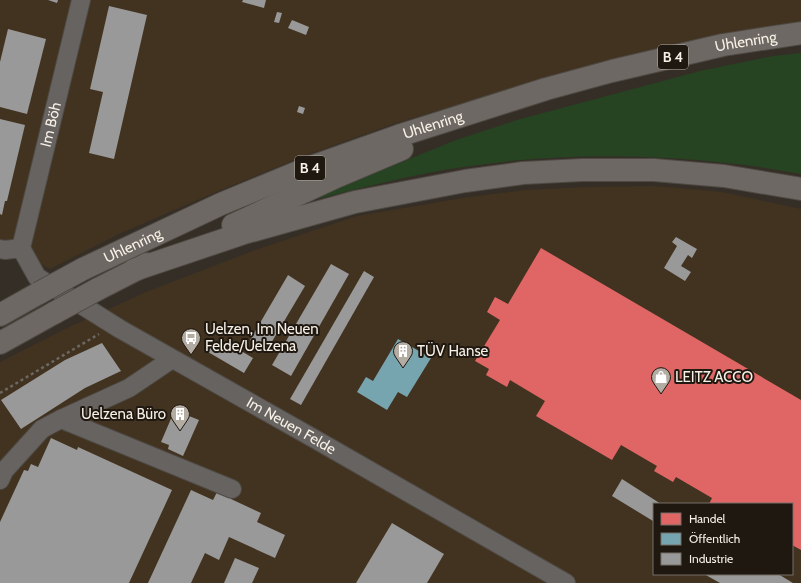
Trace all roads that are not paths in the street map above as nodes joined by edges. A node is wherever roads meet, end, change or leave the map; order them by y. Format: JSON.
{"nodes":[{"id":1,"x":81,"y":0,"type":"edge"},
{"id":2,"x":801,"y":33,"type":"edge"},
{"id":3,"x":546,"y":89,"type":"junction"},
{"id":4,"x":801,"y":189,"type":"edge"},
{"id":5,"x":0,"y":249,"type":"edge"},
{"id":6,"x":23,"y":254,"type":"junction"},
{"id":7,"x":134,"y":270,"type":"junction"},
{"id":8,"x":0,"y":315,"type":"edge"},
{"id":9,"x":0,"y":342,"type":"edge"},
{"id":10,"x":172,"y":359,"type":"junction"},
{"id":11,"x":61,"y":419,"type":"junction"},
{"id":12,"x":0,"y":480,"type":"edge"},
{"id":13,"x":232,"y":490,"type":"dead end"},
{"id":14,"x":566,"y":583,"type":"edge"}],
"edges":[{"from":1,"to":6,"type":"street","name":"Im Böh"},
{"from":2,"to":3,"type":"highway","name":"Uhlenring","number":"B 4"},
{"from":3,"to":7,"type":"highway","number":"B 4"},
{"from":3,"to":8,"type":"highway","name":"Uhlenring","number":"B 4","bridge":true},
{"from":4,"to":7,"type":"highway"},
{"from":5,"to":6,"type":"street"},
{"from":6,"to":10,"type":"street","name":"Im Neuen Felde"},
{"from":7,"to":9,"type":"highway","number":"B 4","bridge":true},
{"from":10,"to":11,"type":"street"},
{"from":10,"to":14,"type":"street","name":"Im Neuen Felde"},
{"from":11,"to":12,"type":"street"},
{"from":11,"to":13,"type":"street"}]}
